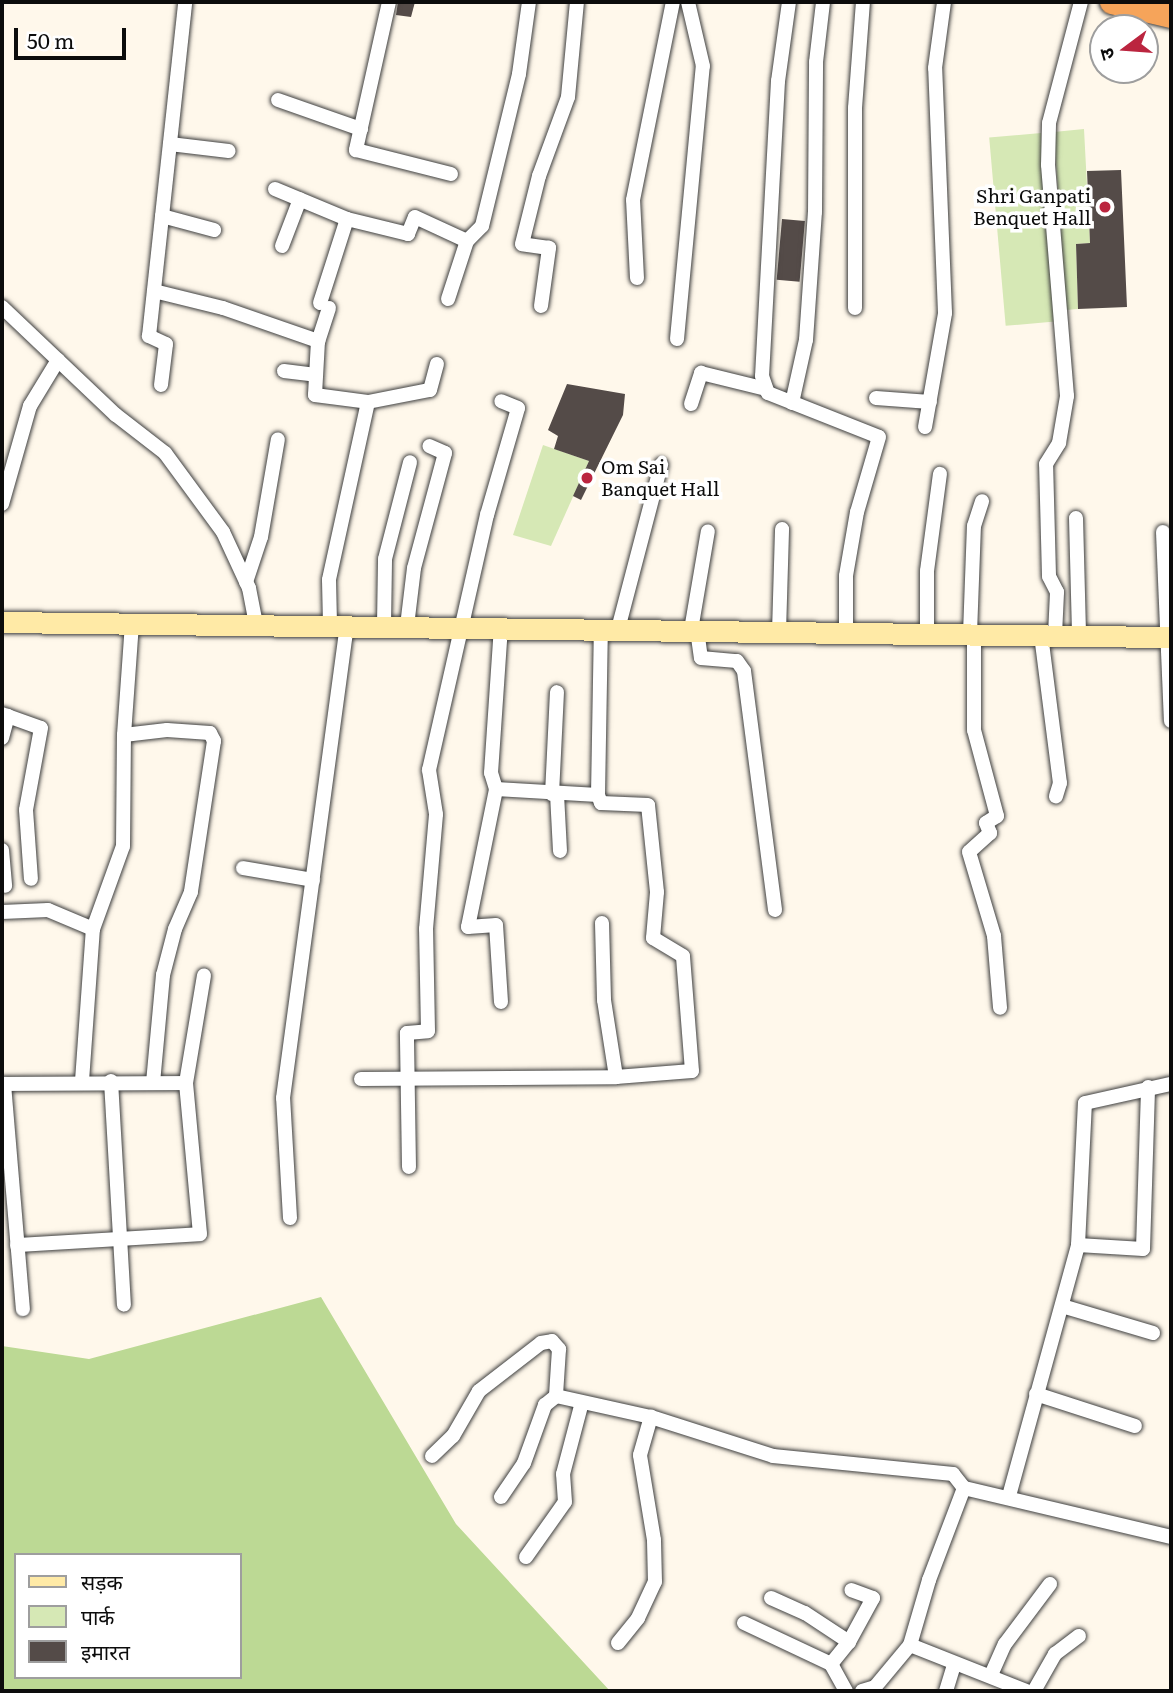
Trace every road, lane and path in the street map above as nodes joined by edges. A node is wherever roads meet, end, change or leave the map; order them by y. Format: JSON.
{"nodes":[{"id":1,"x":185,"y":2,"type":"edge"},
{"id":2,"x":390,"y":2,"type":"edge"},
{"id":3,"x":529,"y":2,"type":"edge"},
{"id":4,"x":577,"y":2,"type":"edge"},
{"id":5,"x":673,"y":2,"type":"edge"},
{"id":6,"x":688,"y":2,"type":"edge"},
{"id":7,"x":789,"y":2,"type":"edge"},
{"id":8,"x":823,"y":2,"type":"edge"},
{"id":9,"x":863,"y":2,"type":"edge"},
{"id":10,"x":944,"y":2,"type":"edge"},
{"id":11,"x":1081,"y":2,"type":"edge"},
{"id":12,"x":1112,"y":2,"type":"edge"},
{"id":13,"x":1171,"y":16,"type":"edge"},
{"id":14,"x":278,"y":100,"type":"dead end"},
{"id":15,"x":361,"y":129,"type":"junction"},
{"id":16,"x":170,"y":145,"type":"junction"},
{"id":17,"x":229,"y":151,"type":"dead end"},
{"id":18,"x":451,"y":174,"type":"dead end"},
{"id":19,"x":275,"y":189,"type":"dead end"},
{"id":20,"x":300,"y":200,"type":"junction"},
{"id":21,"x":162,"y":216,"type":"junction"},
{"id":22,"x":347,"y":219,"type":"junction"},
{"id":23,"x":214,"y":230,"type":"dead end"},
{"id":24,"x":467,"y":241,"type":"junction"},
{"id":25,"x":282,"y":246,"type":"dead end"},
{"id":26,"x":637,"y":278,"type":"dead end"},
{"id":27,"x":154,"y":291,"type":"junction"},
{"id":28,"x":448,"y":299,"type":"dead end"},
{"id":29,"x":541,"y":306,"type":"dead end"},
{"id":30,"x":2,"y":307,"type":"edge"},
{"id":31,"x":855,"y":308,"type":"dead end"},
{"id":32,"x":677,"y":339,"type":"dead end"},
{"id":33,"x":318,"y":341,"type":"junction"},
{"id":34,"x":58,"y":360,"type":"junction"},
{"id":35,"x":437,"y":365,"type":"dead end"},
{"id":36,"x":284,"y":371,"type":"dead end"},
{"id":37,"x":316,"y":375,"type":"junction"},
{"id":38,"x":160,"y":385,"type":"dead end"},
{"id":39,"x":766,"y":389,"type":"junction"},
{"id":40,"x":876,"y":398,"type":"dead end"},
{"id":41,"x":501,"y":401,"type":"dead end"},
{"id":42,"x":368,"y":402,"type":"junction"},
{"id":43,"x":930,"y":402,"type":"junction"},
{"id":44,"x":792,"y":403,"type":"junction"},
{"id":45,"x":691,"y":404,"type":"dead end"},
{"id":46,"x":925,"y":427,"type":"dead end"},
{"id":47,"x":278,"y":439,"type":"dead end"},
{"id":48,"x":429,"y":446,"type":"dead end"},
{"id":49,"x":410,"y":462,"type":"dead end"},
{"id":50,"x":661,"y":465,"type":"dead end"},
{"id":51,"x":940,"y":474,"type":"dead end"},
{"id":52,"x":982,"y":501,"type":"dead end"},
{"id":53,"x":2,"y":505,"type":"edge"},
{"id":54,"x":1076,"y":518,"type":"dead end"},
{"id":55,"x":782,"y":529,"type":"dead end"},
{"id":56,"x":708,"y":531,"type":"dead end"},
{"id":57,"x":1163,"y":532,"type":"dead end"},
{"id":58,"x":246,"y":582,"type":"junction"},
{"id":59,"x":2,"y":622,"type":"edge"},
{"id":60,"x":132,"y":623,"type":"junction"},
{"id":61,"x":256,"y":624,"type":"junction"},
{"id":62,"x":338,"y":624,"type":"junction"},
{"id":63,"x":384,"y":625,"type":"junction"},
{"id":64,"x":407,"y":626,"type":"junction"},
{"id":65,"x":463,"y":627,"type":"junction"},
{"id":66,"x":501,"y":628,"type":"junction"},
{"id":67,"x":609,"y":629,"type":"junction"},
{"id":68,"x":694,"y":631,"type":"junction"},
{"id":69,"x":779,"y":632,"type":"junction"},
{"id":70,"x":846,"y":632,"type":"junction"},
{"id":71,"x":927,"y":634,"type":"junction"},
{"id":72,"x":972,"y":634,"type":"junction"},
{"id":73,"x":1048,"y":635,"type":"junction"},
{"id":74,"x":1079,"y":636,"type":"junction"},
{"id":75,"x":1169,"y":637,"type":"edge"},
{"id":76,"x":557,"y":692,"type":"dead end"},
{"id":77,"x":5,"y":715,"type":"edge"},
{"id":78,"x":1171,"y":721,"type":"edge"},
{"id":79,"x":124,"y":736,"type":"junction"},
{"id":80,"x":2,"y":738,"type":"edge"},
{"id":81,"x":496,"y":789,"type":"junction"},
{"id":82,"x":555,"y":794,"type":"junction"},
{"id":83,"x":598,"y":795,"type":"junction"},
{"id":84,"x":1056,"y":796,"type":"dead end"},
{"id":85,"x":2,"y":850,"type":"edge"},
{"id":86,"x":560,"y":851,"type":"dead end"},
{"id":87,"x":243,"y":868,"type":"dead end"},
{"id":88,"x":31,"y":879,"type":"dead end"},
{"id":89,"x":313,"y":880,"type":"junction"},
{"id":90,"x":5,"y":886,"type":"dead end"},
{"id":91,"x":775,"y":910,"type":"dead end"},
{"id":92,"x":2,"y":912,"type":"edge"},
{"id":93,"x":602,"y":923,"type":"dead end"},
{"id":94,"x":93,"y":929,"type":"junction"},
{"id":95,"x":204,"y":976,"type":"dead end"},
{"id":96,"x":501,"y":1002,"type":"dead end"},
{"id":97,"x":1000,"y":1008,"type":"dead end"},
{"id":98,"x":616,"y":1077,"type":"junction"},
{"id":99,"x":361,"y":1079,"type":"dead end"},
{"id":100,"x":408,"y":1080,"type":"junction"},
{"id":101,"x":82,"y":1081,"type":"junction"},
{"id":102,"x":111,"y":1081,"type":"junction"},
{"id":103,"x":153,"y":1082,"type":"junction"},
{"id":104,"x":186,"y":1083,"type":"junction"},
{"id":105,"x":3,"y":1084,"type":"edge"},
{"id":106,"x":1171,"y":1084,"type":"edge"},
{"id":107,"x":1148,"y":1087,"type":"junction"},
{"id":108,"x":4,"y":1137,"type":"edge"},
{"id":109,"x":409,"y":1167,"type":"dead end"},
{"id":110,"x":290,"y":1218,"type":"dead end"},
{"id":111,"x":11,"y":1241,"type":"edge"},
{"id":112,"x":119,"y":1242,"type":"junction"},
{"id":113,"x":1078,"y":1245,"type":"junction"},
{"id":114,"x":124,"y":1305,"type":"dead end"},
{"id":115,"x":1062,"y":1306,"type":"junction"},
{"id":116,"x":23,"y":1309,"type":"dead end"},
{"id":117,"x":1153,"y":1333,"type":"dead end"},
{"id":118,"x":1036,"y":1394,"type":"junction"},
{"id":119,"x":556,"y":1396,"type":"junction"},
{"id":120,"x":582,"y":1402,"type":"junction"},
{"id":121,"x":650,"y":1417,"type":"junction"},
{"id":122,"x":1135,"y":1426,"type":"dead end"},
{"id":123,"x":432,"y":1457,"type":"dead end"},
{"id":124,"x":964,"y":1488,"type":"junction"},
{"id":125,"x":1009,"y":1496,"type":"junction"},
{"id":126,"x":500,"y":1497,"type":"dead end"},
{"id":127,"x":1171,"y":1537,"type":"edge"},
{"id":128,"x":526,"y":1557,"type":"dead end"},
{"id":129,"x":1050,"y":1584,"type":"dead end"},
{"id":130,"x":851,"y":1590,"type":"dead end"},
{"id":131,"x":771,"y":1598,"type":"dead end"},
{"id":132,"x":744,"y":1623,"type":"dead end"},
{"id":133,"x":1079,"y":1636,"type":"dead end"},
{"id":134,"x":849,"y":1642,"type":"junction"},
{"id":135,"x":618,"y":1643,"type":"dead end"},
{"id":136,"x":910,"y":1645,"type":"junction"},
{"id":137,"x":831,"y":1664,"type":"junction"},
{"id":138,"x":954,"y":1664,"type":"junction"},
{"id":139,"x":992,"y":1675,"type":"junction"},
{"id":140,"x":846,"y":1691,"type":"edge"},
{"id":141,"x":862,"y":1691,"type":"edge"},
{"id":142,"x":946,"y":1691,"type":"edge"},
{"id":143,"x":1026,"y":1691,"type":"edge"},
{"id":144,"x":1034,"y":1691,"type":"edge"}],
"edges":[{"from":1,"to":16,"type":"street"},
{"from":2,"to":15,"type":"street"},
{"from":3,"to":24,"type":"street"},
{"from":4,"to":29,"type":"street"},
{"from":5,"to":26,"type":"street"},
{"from":6,"to":32,"type":"street"},
{"from":7,"to":39,"type":"street"},
{"from":8,"to":44,"type":"street"},
{"from":9,"to":31,"type":"street"},
{"from":10,"to":43,"type":"street"},
{"from":11,"to":73,"type":"street"},
{"from":12,"to":13,"type":"highway"},
{"from":14,"to":15,"type":"street"},
{"from":15,"to":18,"type":"street"},
{"from":16,"to":17,"type":"street"},
{"from":16,"to":21,"type":"street"},
{"from":19,"to":20,"type":"street"},
{"from":20,"to":22,"type":"street"},
{"from":20,"to":25,"type":"street"},
{"from":21,"to":23,"type":"street"},
{"from":21,"to":27,"type":"street"},
{"from":22,"to":24,"type":"street"},
{"from":22,"to":33,"type":"street"},
{"from":24,"to":28,"type":"street"},
{"from":27,"to":33,"type":"street"},
{"from":27,"to":38,"type":"street"},
{"from":30,"to":34,"type":"street"},
{"from":33,"to":37,"type":"street"},
{"from":34,"to":53,"type":"street"},
{"from":34,"to":58,"type":"street"},
{"from":35,"to":42,"type":"street"},
{"from":36,"to":37,"type":"street"},
{"from":37,"to":42,"type":"street"},
{"from":39,"to":44,"type":"street"},
{"from":39,"to":45,"type":"street"},
{"from":40,"to":43,"type":"street"},
{"from":41,"to":65,"type":"street"},
{"from":42,"to":62,"type":"street"},
{"from":43,"to":46,"type":"street"},
{"from":44,"to":70,"type":"street"},
{"from":47,"to":58,"type":"street"},
{"from":48,"to":64,"type":"street"},
{"from":49,"to":63,"type":"street"},
{"from":50,"to":67,"type":"street"},
{"from":51,"to":71,"type":"street"},
{"from":52,"to":72,"type":"street"},
{"from":54,"to":74,"type":"street"},
{"from":55,"to":69,"type":"street"},
{"from":56,"to":68,"type":"street"},
{"from":57,"to":75,"type":"street"},
{"from":58,"to":61,"type":"street"},
{"from":59,"to":60,"type":"main road"},
{"from":60,"to":61,"type":"main road"},
{"from":60,"to":79,"type":"street"},
{"from":61,"to":62,"type":"main road"},
{"from":62,"to":63,"type":"main road"},
{"from":62,"to":89,"type":"street"},
{"from":63,"to":64,"type":"main road"},
{"from":64,"to":65,"type":"main road"},
{"from":65,"to":66,"type":"main road"},
{"from":65,"to":100,"type":"street"},
{"from":66,"to":67,"type":"main road"},
{"from":66,"to":81,"type":"street"},
{"from":67,"to":68,"type":"main road"},
{"from":67,"to":83,"type":"street"},
{"from":68,"to":69,"type":"main road"},
{"from":68,"to":91,"type":"street"},
{"from":69,"to":70,"type":"main road"},
{"from":70,"to":71,"type":"main road"},
{"from":71,"to":72,"type":"main road"},
{"from":72,"to":73,"type":"main road"},
{"from":72,"to":97,"type":"street"},
{"from":73,"to":74,"type":"main road"},
{"from":73,"to":84,"type":"street"},
{"from":74,"to":75,"type":"main road"},
{"from":75,"to":78,"type":"street"},
{"from":76,"to":82,"type":"street"},
{"from":77,"to":80,"type":"street"},
{"from":77,"to":88,"type":"street"},
{"from":79,"to":94,"type":"street"},
{"from":79,"to":103,"type":"street"},
{"from":81,"to":82,"type":"street"},
{"from":81,"to":96,"type":"street"},
{"from":82,"to":83,"type":"street"},
{"from":82,"to":86,"type":"street"},
{"from":83,"to":98,"type":"street"},
{"from":85,"to":90,"type":"street"},
{"from":87,"to":89,"type":"street"},
{"from":89,"to":110,"type":"street"},
{"from":92,"to":94,"type":"street"},
{"from":93,"to":98,"type":"street"},
{"from":94,"to":101,"type":"street"},
{"from":95,"to":104,"type":"street"},
{"from":98,"to":100,"type":"street"},
{"from":99,"to":100,"type":"street"},
{"from":100,"to":109,"type":"street"},
{"from":101,"to":102,"type":"street"},
{"from":101,"to":105,"type":"street"},
{"from":102,"to":103,"type":"street"},
{"from":102,"to":112,"type":"street"},
{"from":103,"to":104,"type":"street"},
{"from":104,"to":112,"type":"street"},
{"from":105,"to":108,"type":"street"},
{"from":106,"to":107,"type":"street"},
{"from":107,"to":113,"type":"street"},
{"from":107,"to":113,"type":"street"},
{"from":108,"to":111,"type":"street"},
{"from":111,"to":112,"type":"street"},
{"from":111,"to":116,"type":"street"},
{"from":112,"to":114,"type":"street"},
{"from":113,"to":115,"type":"street"},
{"from":115,"to":117,"type":"street"},
{"from":115,"to":118,"type":"street"},
{"from":118,"to":122,"type":"street"},
{"from":118,"to":125,"type":"street"},
{"from":119,"to":120,"type":"street"},
{"from":119,"to":123,"type":"street"},
{"from":119,"to":126,"type":"street"},
{"from":120,"to":121,"type":"street"},
{"from":120,"to":128,"type":"street"},
{"from":121,"to":124,"type":"street"},
{"from":121,"to":135,"type":"street"},
{"from":124,"to":125,"type":"street"},
{"from":124,"to":136,"type":"street"},
{"from":125,"to":127,"type":"street"},
{"from":129,"to":139,"type":"street"},
{"from":130,"to":134,"type":"street"},
{"from":131,"to":134,"type":"street"},
{"from":132,"to":137,"type":"street"},
{"from":133,"to":144,"type":"street"},
{"from":134,"to":137,"type":"street"},
{"from":136,"to":138,"type":"street"},
{"from":136,"to":141,"type":"street"},
{"from":137,"to":140,"type":"street"},
{"from":138,"to":139,"type":"street"},
{"from":138,"to":142,"type":"street"},
{"from":139,"to":143,"type":"street"}]}
